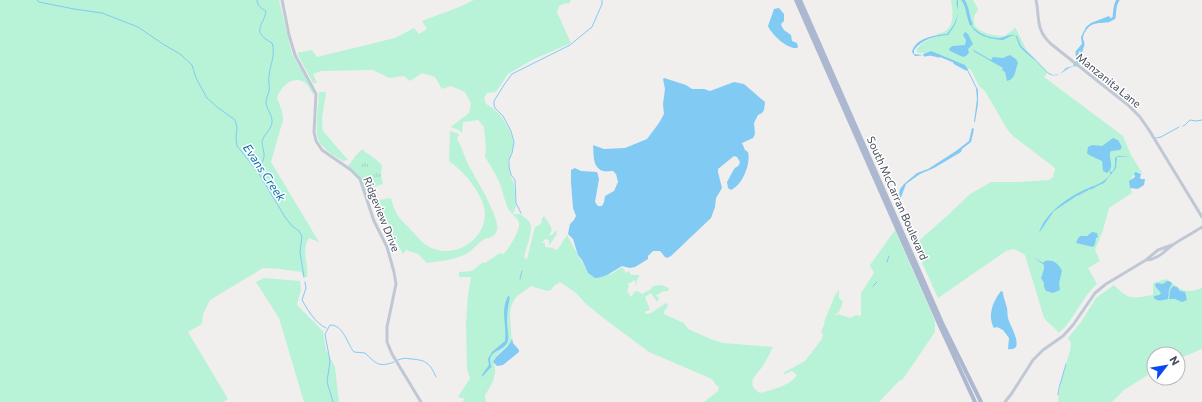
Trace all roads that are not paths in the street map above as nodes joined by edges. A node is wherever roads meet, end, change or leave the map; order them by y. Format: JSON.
{"nodes":[{"id":1,"x":282,"y":0,"type":"edge"},
{"id":2,"x":796,"y":0,"type":"edge"},
{"id":3,"x":800,"y":0,"type":"edge"},
{"id":4,"x":1036,"y":0,"type":"edge"},
{"id":5,"x":1202,"y":217,"type":"edge"},
{"id":6,"x":1202,"y":227,"type":"edge"},
{"id":7,"x":1172,"y":245,"type":"junction"},
{"id":8,"x":1146,"y":260,"type":"junction"},
{"id":9,"x":421,"y":402,"type":"edge"},
{"id":10,"x":975,"y":402,"type":"edge"},
{"id":11,"x":981,"y":402,"type":"edge"},
{"id":12,"x":1005,"y":402,"type":"edge"}],
"edges":[{"from":1,"to":9,"type":"street","name":"Ridgeview Drive"},
{"from":2,"to":10,"type":"main road","name":"South McCarran Boulevard"},
{"from":3,"to":11,"type":"main road","name":"South McCarran Boulevard"},
{"from":4,"to":5,"type":"street","name":"Manzanita Lane"},
{"from":6,"to":7,"type":"street"},
{"from":7,"to":8,"type":"street"},
{"from":7,"to":8,"type":"street"},
{"from":8,"to":12,"type":"street"}]}
